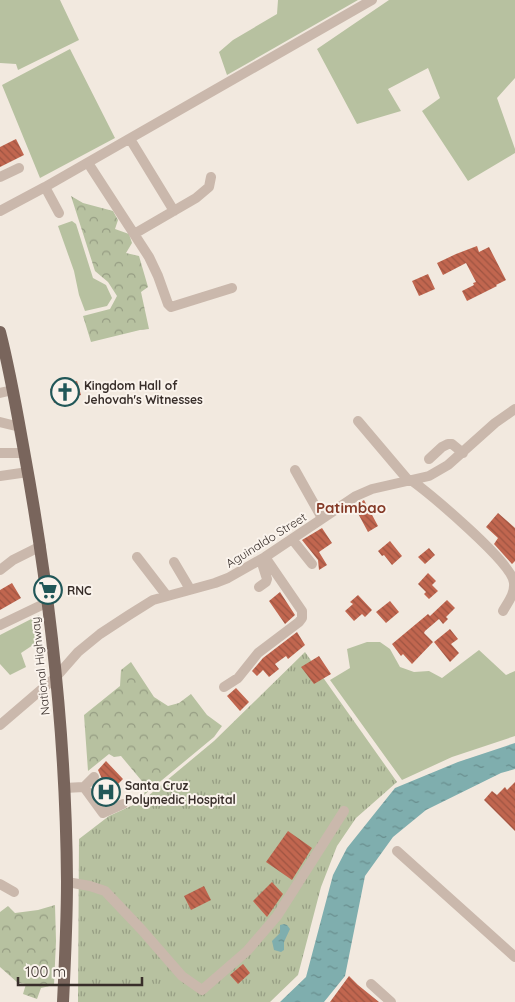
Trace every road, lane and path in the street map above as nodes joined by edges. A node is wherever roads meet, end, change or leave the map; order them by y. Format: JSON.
{"nodes":[{"id":1,"x":372,"y":0,"type":"edge"},
{"id":2,"x":130,"y":139,"type":"junction"},
{"id":3,"x":88,"y":163,"type":"junction"},
{"id":4,"x":20,"y":168,"type":"dead end"},
{"id":5,"x":0,"y":176,"type":"edge"},
{"id":6,"x":211,"y":178,"type":"dead end"},
{"id":7,"x":45,"y":187,"type":"junction"},
{"id":8,"x":0,"y":211,"type":"edge"},
{"id":9,"x":174,"y":211,"type":"junction"},
{"id":10,"x":58,"y":213,"type":"dead end"},
{"id":11,"x":134,"y":234,"type":"junction"},
{"id":12,"x":232,"y":288,"type":"dead end"},
{"id":13,"x":0,"y":332,"type":"edge"},
{"id":14,"x":13,"y":390,"type":"junction"},
{"id":15,"x":0,"y":393,"type":"edge"},
{"id":16,"x":515,"y":409,"type":"edge"},
{"id":17,"x":358,"y":421,"type":"dead end"},
{"id":18,"x":0,"y":422,"type":"edge"},
{"id":19,"x":20,"y":427,"type":"junction"},
{"id":20,"x":0,"y":453,"type":"edge"},
{"id":21,"x":24,"y":453,"type":"junction"},
{"id":22,"x":463,"y":453,"type":"junction"},
{"id":23,"x":429,"y":459,"type":"dead end"},
{"id":24,"x":295,"y":470,"type":"dead end"},
{"id":25,"x":28,"y":472,"type":"junction"},
{"id":26,"x":0,"y":476,"type":"edge"},
{"id":27,"x":410,"y":480,"type":"junction"},
{"id":28,"x":322,"y":518,"type":"junction"},
{"id":29,"x":292,"y":539,"type":"junction"},
{"id":30,"x":41,"y":546,"type":"junction"},
{"id":31,"x":137,"y":557,"type":"dead end"},
{"id":32,"x":263,"y":558,"type":"junction"},
{"id":33,"x":174,"y":562,"type":"dead end"},
{"id":34,"x":312,"y":564,"type":"dead end"},
{"id":35,"x":0,"y":570,"type":"edge"},
{"id":36,"x":259,"y":587,"type":"dead end"},
{"id":37,"x":190,"y":589,"type":"junction"},
{"id":38,"x":166,"y":596,"type":"junction"},
{"id":39,"x":48,"y":602,"type":"junction"},
{"id":40,"x":502,"y":611,"type":"dead end"},
{"id":41,"x":0,"y":625,"type":"edge"},
{"id":42,"x":56,"y":677,"type":"junction"},
{"id":43,"x":224,"y":687,"type":"dead end"},
{"id":44,"x":0,"y":725,"type":"edge"},
{"id":45,"x":94,"y":777,"type":"dead end"},
{"id":46,"x":84,"y":787,"type":"junction"},
{"id":47,"x":64,"y":788,"type":"junction"},
{"id":48,"x":122,"y":804,"type":"dead end"},
{"id":49,"x":344,"y":811,"type":"dead end"},
{"id":50,"x":397,"y":851,"type":"dead end"},
{"id":51,"x":67,"y":882,"type":"junction"},
{"id":52,"x":0,"y":884,"type":"edge"},
{"id":53,"x":14,"y":892,"type":"dead end"},
{"id":54,"x":515,"y":957,"type":"edge"},
{"id":55,"x":371,"y":984,"type":"dead end"},
{"id":56,"x":63,"y":1002,"type":"edge"},
{"id":57,"x":391,"y":1002,"type":"edge"}],
"edges":[{"from":1,"to":2,"type":"street"},
{"from":2,"to":3,"type":"street"},
{"from":2,"to":9,"type":"street"},
{"from":3,"to":7,"type":"street"},
{"from":3,"to":11,"type":"street"},
{"from":4,"to":5,"type":"street"},
{"from":6,"to":9,"type":"street"},
{"from":7,"to":8,"type":"street"},
{"from":7,"to":10,"type":"street"},
{"from":9,"to":11,"type":"street"},
{"from":11,"to":12,"type":"street"},
{"from":13,"to":14,"type":"main road","name":"National Highway"},
{"from":14,"to":15,"type":"street"},
{"from":14,"to":19,"type":"main road","name":"National Highway"},
{"from":16,"to":22,"type":"street","name":"Aguinaldo Street"},
{"from":17,"to":27,"type":"street"},
{"from":18,"to":19,"type":"street"},
{"from":19,"to":21,"type":"main road","name":"National Highway"},
{"from":20,"to":21,"type":"street"},
{"from":21,"to":25,"type":"main road","name":"National Highway"},
{"from":22,"to":23,"type":"street"},
{"from":22,"to":27,"type":"street","name":"Aguinaldo Street"},
{"from":24,"to":28,"type":"street"},
{"from":25,"to":26,"type":"street"},
{"from":25,"to":30,"type":"main road","name":"National Highway"},
{"from":27,"to":28,"type":"street","name":"Aguinaldo Street"},
{"from":27,"to":40,"type":"street"},
{"from":28,"to":29,"type":"street","name":"Aguinaldo Street"},
{"from":29,"to":32,"type":"street","name":"Aguinaldo Street"},
{"from":29,"to":34,"type":"street"},
{"from":30,"to":35,"type":"street"},
{"from":30,"to":39,"type":"main road","name":"National Highway"},
{"from":31,"to":38,"type":"street"},
{"from":32,"to":36,"type":"street"},
{"from":32,"to":37,"type":"street","name":"Aguinaldo Street"},
{"from":32,"to":43,"type":"street"},
{"from":33,"to":37,"type":"street"},
{"from":37,"to":38,"type":"street","name":"Aguinaldo Street"},
{"from":38,"to":42,"type":"street","name":"Aguinaldo Street"},
{"from":39,"to":41,"type":"street"},
{"from":39,"to":42,"type":"main road","name":"National Highway"},
{"from":42,"to":44,"type":"street","name":"Aguinaldo Street"},
{"from":42,"to":47,"type":"main road","name":"National Highway"},
{"from":45,"to":46,"type":"street"},
{"from":46,"to":47,"type":"street"},
{"from":46,"to":48,"type":"street"},
{"from":47,"to":51,"type":"main road","name":"National Highway"},
{"from":49,"to":51,"type":"street"},
{"from":50,"to":54,"type":"street"},
{"from":51,"to":56,"type":"main road","name":"National Highway"},
{"from":52,"to":53,"type":"street"},
{"from":55,"to":57,"type":"street"}]}
